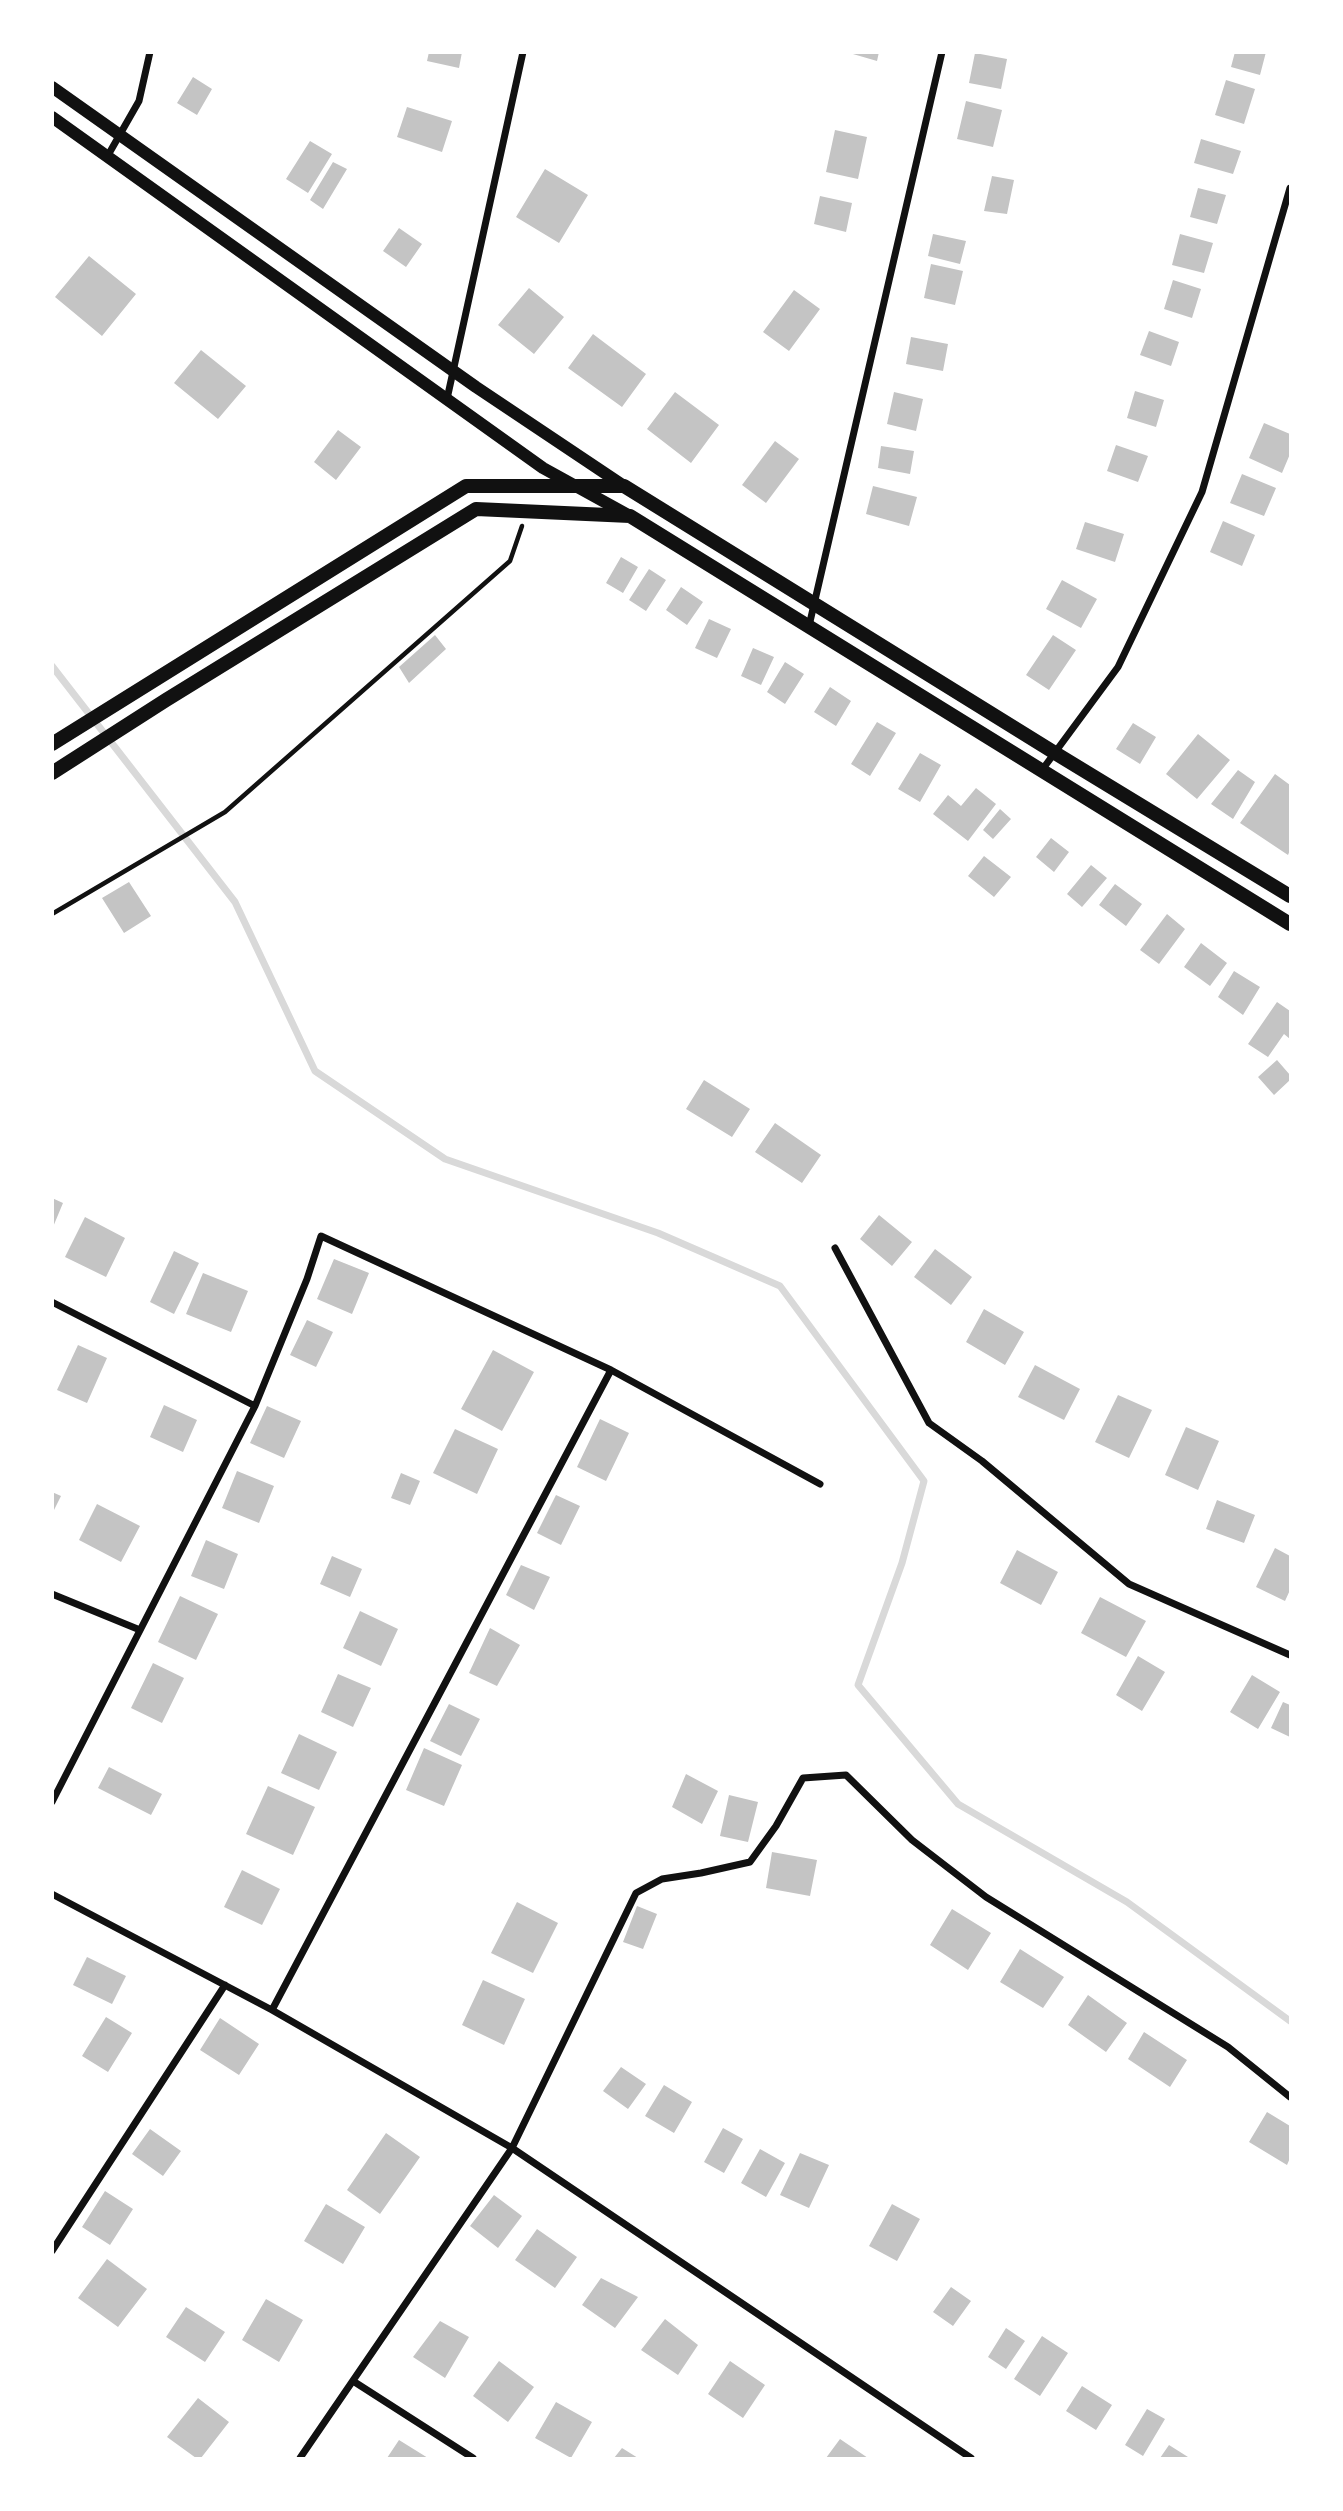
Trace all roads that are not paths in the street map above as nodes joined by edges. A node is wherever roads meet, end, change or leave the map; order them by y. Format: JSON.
{"nodes":[{"id":1,"x":150,"y":52,"type":"edge"},
{"id":2,"x":523,"y":52,"type":"edge"},
{"id":3,"x":942,"y":52,"type":"edge"},
{"id":4,"x":52,"y":87,"type":"edge"},
{"id":5,"x":52,"y":117,"type":"edge"},
{"id":6,"x":119,"y":135,"type":"junction"},
{"id":7,"x":107,"y":157,"type":"junction"},
{"id":8,"x":1290,"y":188,"type":"edge"},
{"id":9,"x":453,"y":371,"type":"junction"},
{"id":10,"x":447,"y":399,"type":"junction"},
{"id":11,"x":576,"y":485,"type":"junction"},
{"id":12,"x":624,"y":486,"type":"junction"},
{"id":13,"x":630,"y":516,"type":"junction"},
{"id":14,"x":814,"y":605,"type":"junction"},
{"id":15,"x":809,"y":626,"type":"junction"},
{"id":16,"x":52,"y":744,"type":"edge"},
{"id":17,"x":1055,"y":753,"type":"junction"},
{"id":18,"x":1042,"y":770,"type":"junction"},
{"id":19,"x":57,"y":771,"type":"edge"},
{"id":20,"x":1290,"y":896,"type":"edge"},
{"id":21,"x":1290,"y":924,"type":"edge"},
{"id":22,"x":835,"y":1248,"type":"dead end"},
{"id":23,"x":52,"y":1302,"type":"edge"},
{"id":24,"x":611,"y":1370,"type":"junction"},
{"id":25,"x":255,"y":1406,"type":"junction"},
{"id":26,"x":820,"y":1484,"type":"dead end"},
{"id":27,"x":52,"y":1594,"type":"edge"},
{"id":28,"x":140,"y":1630,"type":"junction"},
{"id":29,"x":1290,"y":1655,"type":"edge"},
{"id":30,"x":52,"y":1802,"type":"edge"},
{"id":31,"x":52,"y":1894,"type":"edge"},
{"id":32,"x":225,"y":1985,"type":"junction"},
{"id":33,"x":272,"y":2010,"type":"junction"},
{"id":34,"x":1290,"y":2097,"type":"edge"},
{"id":35,"x":512,"y":2148,"type":"junction"},
{"id":36,"x":52,"y":2251,"type":"edge"},
{"id":37,"x":353,"y":2381,"type":"junction"},
{"id":38,"x":300,"y":2459,"type":"edge"},
{"id":39,"x":473,"y":2459,"type":"edge"},
{"id":40,"x":971,"y":2459,"type":"edge"}],
"edges":[{"from":1,"to":6,"type":"street"},
{"from":2,"to":9,"type":"street"},
{"from":3,"to":14,"type":"street"},
{"from":4,"to":6,"type":"street"},
{"from":5,"to":7,"type":"street"},
{"from":6,"to":7,"type":"street"},
{"from":6,"to":9,"type":"street"},
{"from":7,"to":10,"type":"street"},
{"from":8,"to":17,"type":"street"},
{"from":9,"to":10,"type":"street"},
{"from":9,"to":12,"type":"street"},
{"from":10,"to":11,"type":"street"},
{"from":11,"to":12,"type":"main road"},
{"from":11,"to":13,"type":"street"},
{"from":11,"to":16,"type":"main road"},
{"from":12,"to":14,"type":"main road"},
{"from":13,"to":15,"type":"main road"},
{"from":13,"to":19,"type":"main road"},
{"from":14,"to":15,"type":"street"},
{"from":14,"to":17,"type":"main road"},
{"from":15,"to":18,"type":"main road"},
{"from":17,"to":18,"type":"street"},
{"from":17,"to":20,"type":"main road"},
{"from":18,"to":21,"type":"main road"},
{"from":22,"to":29,"type":"street"},
{"from":23,"to":25,"type":"street"},
{"from":24,"to":25,"type":"street"},
{"from":24,"to":26,"type":"street"},
{"from":24,"to":33,"type":"street"},
{"from":25,"to":28,"type":"street"},
{"from":27,"to":28,"type":"street"},
{"from":28,"to":30,"type":"street"},
{"from":31,"to":32,"type":"street"},
{"from":32,"to":33,"type":"street"},
{"from":32,"to":36,"type":"street"},
{"from":33,"to":35,"type":"street"},
{"from":34,"to":35,"type":"street"},
{"from":35,"to":37,"type":"street"},
{"from":35,"to":40,"type":"street"},
{"from":37,"to":38,"type":"street"},
{"from":37,"to":39,"type":"street"}]}
